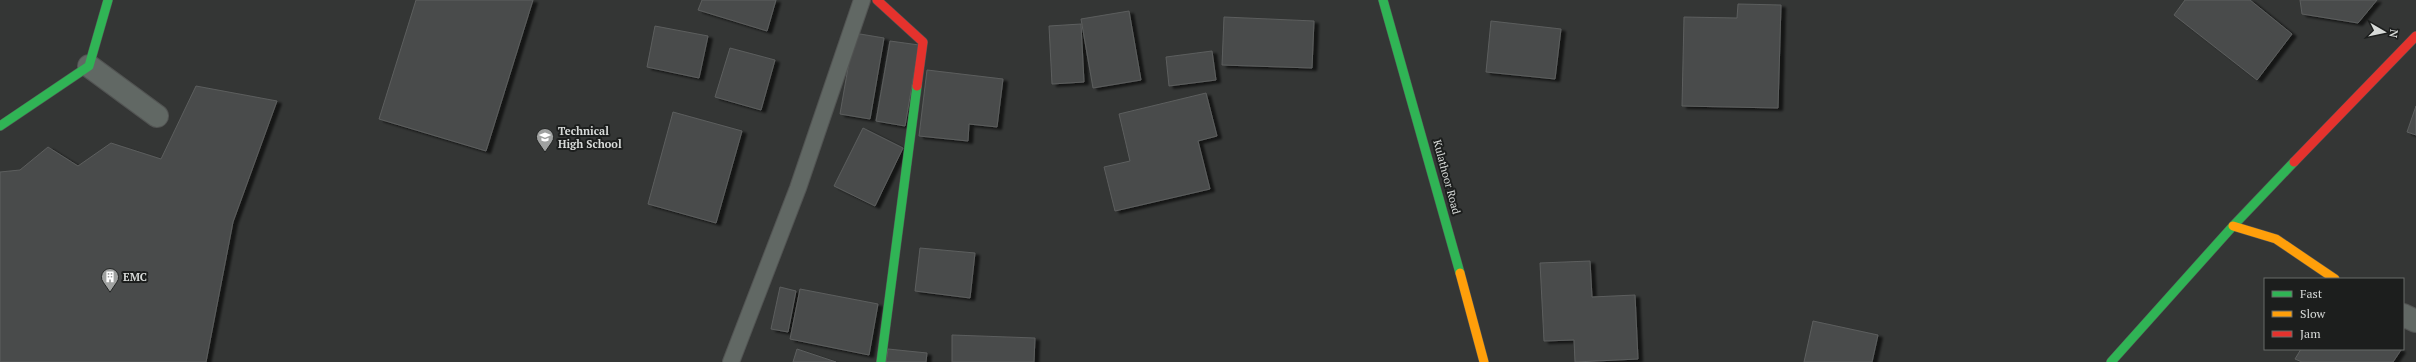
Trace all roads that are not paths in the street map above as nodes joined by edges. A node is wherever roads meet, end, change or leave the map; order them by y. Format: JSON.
{"nodes":[{"id":1,"x":108,"y":0,"type":"edge"},
{"id":2,"x":862,"y":0,"type":"edge"},
{"id":3,"x":877,"y":0,"type":"edge"},
{"id":4,"x":1383,"y":0,"type":"edge"},
{"id":5,"x":2416,"y":36,"type":"edge"},
{"id":6,"x":89,"y":66,"type":"junction"},
{"id":7,"x":157,"y":116,"type":"dead end"},
{"id":8,"x":0,"y":126,"type":"edge"},
{"id":9,"x":2233,"y":226,"type":"junction"},
{"id":10,"x":2334,"y":278,"type":"edge"},
{"id":11,"x":2404,"y":315,"type":"edge"},
{"id":12,"x":2416,"y":321,"type":"edge"},
{"id":13,"x":731,"y":362,"type":"edge"},
{"id":14,"x":881,"y":362,"type":"edge"},
{"id":15,"x":1484,"y":362,"type":"edge"},
{"id":16,"x":2111,"y":362,"type":"edge"}],
"edges":[{"from":1,"to":6,"type":"main road"},
{"from":2,"to":13,"type":"lane"},
{"from":3,"to":14,"type":"main road"},
{"from":4,"to":15,"type":"main road","name":"Kulathoor Road"},
{"from":5,"to":9,"type":"main road"},
{"from":6,"to":7,"type":"street"},
{"from":6,"to":8,"type":"main road"},
{"from":9,"to":10,"type":"main road"},
{"from":9,"to":16,"type":"main road"},
{"from":11,"to":12,"type":"street"}]}
